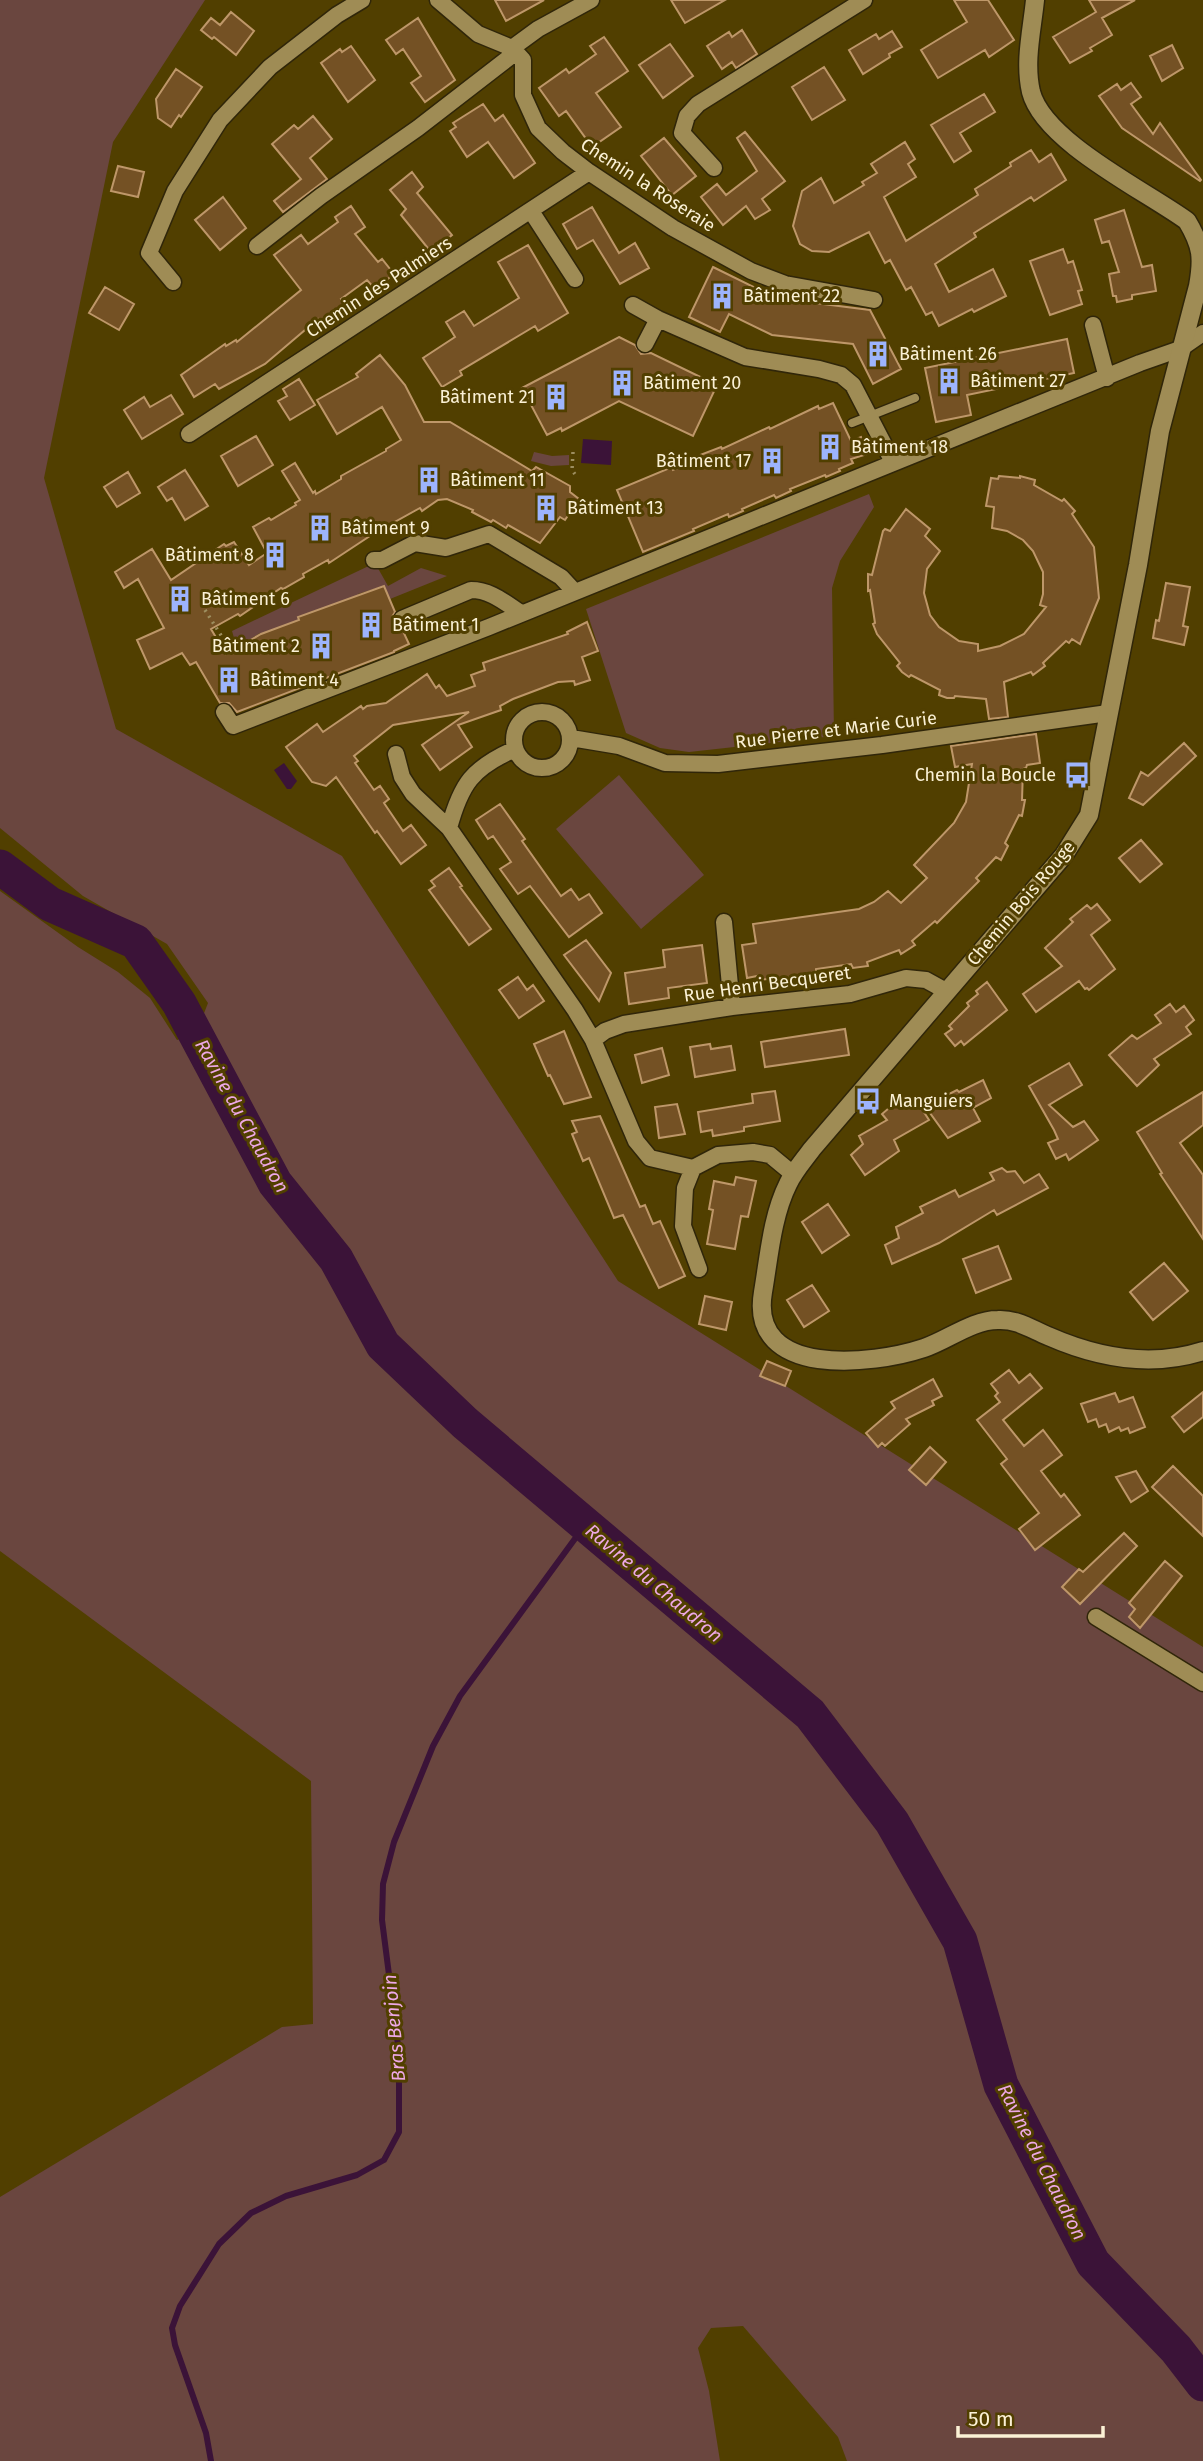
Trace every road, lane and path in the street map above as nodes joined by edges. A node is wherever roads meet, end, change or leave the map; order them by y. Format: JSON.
{"nodes":[{"id":1,"x":362,"y":0,"type":"edge"},
{"id":2,"x":438,"y":0,"type":"edge"},
{"id":3,"x":591,"y":0,"type":"edge"},
{"id":4,"x":864,"y":0,"type":"edge"},
{"id":5,"x":1035,"y":0,"type":"edge"},
{"id":6,"x":514,"y":50,"type":"junction"},
{"id":7,"x":714,"y":168,"type":"dead end"},
{"id":8,"x":589,"y":172,"type":"junction"},
{"id":9,"x":531,"y":211,"type":"junction"},
{"id":10,"x":257,"y":246,"type":"dead end"},
{"id":11,"x":575,"y":279,"type":"dead end"},
{"id":12,"x":173,"y":282,"type":"dead end"},
{"id":13,"x":874,"y":300,"type":"dead end"},
{"id":14,"x":633,"y":305,"type":"dead end"},
{"id":15,"x":658,"y":319,"type":"junction"},
{"id":16,"x":1093,"y":325,"type":"dead end"},
{"id":17,"x":1203,"y":333,"type":"edge"},
{"id":18,"x":645,"y":344,"type":"dead end"},
{"id":19,"x":1180,"y":349,"type":"junction"},
{"id":20,"x":1107,"y":377,"type":"junction"},
{"id":21,"x":915,"y":398,"type":"dead end"},
{"id":22,"x":869,"y":416,"type":"junction"},
{"id":23,"x":852,"y":423,"type":"dead end"},
{"id":24,"x":189,"y":434,"type":"dead end"},
{"id":25,"x":573,"y":452,"type":"dead end"},
{"id":26,"x":893,"y":462,"type":"junction"},
{"id":27,"x":577,"y":477,"type":"dead end"},
{"id":28,"x":374,"y":560,"type":"dead end"},
{"id":29,"x":574,"y":591,"type":"junction"},
{"id":30,"x":205,"y":610,"type":"dead end"},
{"id":31,"x":521,"y":614,"type":"junction"},
{"id":32,"x":401,"y":619,"type":"dead end"},
{"id":33,"x":231,"y":651,"type":"dead end"},
{"id":34,"x":224,"y":712,"type":"dead end"},
{"id":35,"x":1108,"y":713,"type":"junction"},
{"id":36,"x":571,"y":738,"type":"junction"},
{"id":37,"x":515,"y":749,"type":"junction"},
{"id":38,"x":396,"y":754,"type":"dead end"},
{"id":39,"x":449,"y":828,"type":"junction"},
{"id":40,"x":724,"y":922,"type":"dead end"},
{"id":41,"x":946,"y":991,"type":"junction"},
{"id":42,"x":732,"y":1007,"type":"junction"},
{"id":43,"x":593,"y":1040,"type":"junction"},
{"id":44,"x":693,"y":1168,"type":"junction"},
{"id":45,"x":793,"y":1174,"type":"junction"},
{"id":46,"x":699,"y":1269,"type":"dead end"},
{"id":47,"x":1203,"y":1351,"type":"edge"},
{"id":48,"x":1096,"y":1617,"type":"dead end"},
{"id":49,"x":1203,"y":1683,"type":"edge"}],
"edges":[{"from":1,"to":12,"type":"street"},
{"from":2,"to":6,"type":"street"},
{"from":3,"to":6,"type":"street"},
{"from":4,"to":7,"type":"street"},
{"from":5,"to":19,"type":"street","name":"Chemin Bois Rouge"},
{"from":6,"to":8,"type":"street","name":"Chemin la Roseraie"},
{"from":6,"to":10,"type":"street"},
{"from":8,"to":9,"type":"street","name":"Chemin des Palmiers"},
{"from":8,"to":13,"type":"street","name":"Chemin la Roseraie"},
{"from":9,"to":11,"type":"street"},
{"from":9,"to":24,"type":"street","name":"Chemin des Palmiers"},
{"from":14,"to":15,"type":"street"},
{"from":15,"to":18,"type":"street"},
{"from":15,"to":22,"type":"street"},
{"from":16,"to":20,"type":"street"},
{"from":17,"to":19,"type":"street"},
{"from":19,"to":20,"type":"street"},
{"from":19,"to":35,"type":"street","name":"Chemin Bois Rouge"},
{"from":20,"to":26,"type":"street"},
{"from":21,"to":22,"type":"lane"},
{"from":22,"to":23,"type":"lane"},
{"from":22,"to":26,"type":"street"},
{"from":25,"to":27,"type":"path"},
{"from":26,"to":29,"type":"street"},
{"from":28,"to":29,"type":"street"},
{"from":29,"to":31,"type":"street"},
{"from":30,"to":33,"type":"path"},
{"from":31,"to":32,"type":"street"},
{"from":31,"to":34,"type":"street"},
{"from":35,"to":36,"type":"street","name":"Rue Pierre et Marie Curie"},
{"from":35,"to":41,"type":"street","name":"Chemin Bois Rouge"},
{"from":36,"to":37,"type":"street"},
{"from":36,"to":37,"type":"street"},
{"from":37,"to":39,"type":"street"},
{"from":38,"to":39,"type":"street"},
{"from":39,"to":43,"type":"street"},
{"from":40,"to":42,"type":"street"},
{"from":41,"to":42,"type":"street","name":"Rue Henri Becqueret"},
{"from":41,"to":45,"type":"street","name":"Chemin Bois Rouge"},
{"from":42,"to":43,"type":"street","name":"Rue Henri Becqueret"},
{"from":43,"to":44,"type":"street"},
{"from":44,"to":45,"type":"street"},
{"from":44,"to":46,"type":"street"},
{"from":45,"to":47,"type":"street","name":"Chemin Bois Rouge"},
{"from":48,"to":49,"type":"street"}]}
